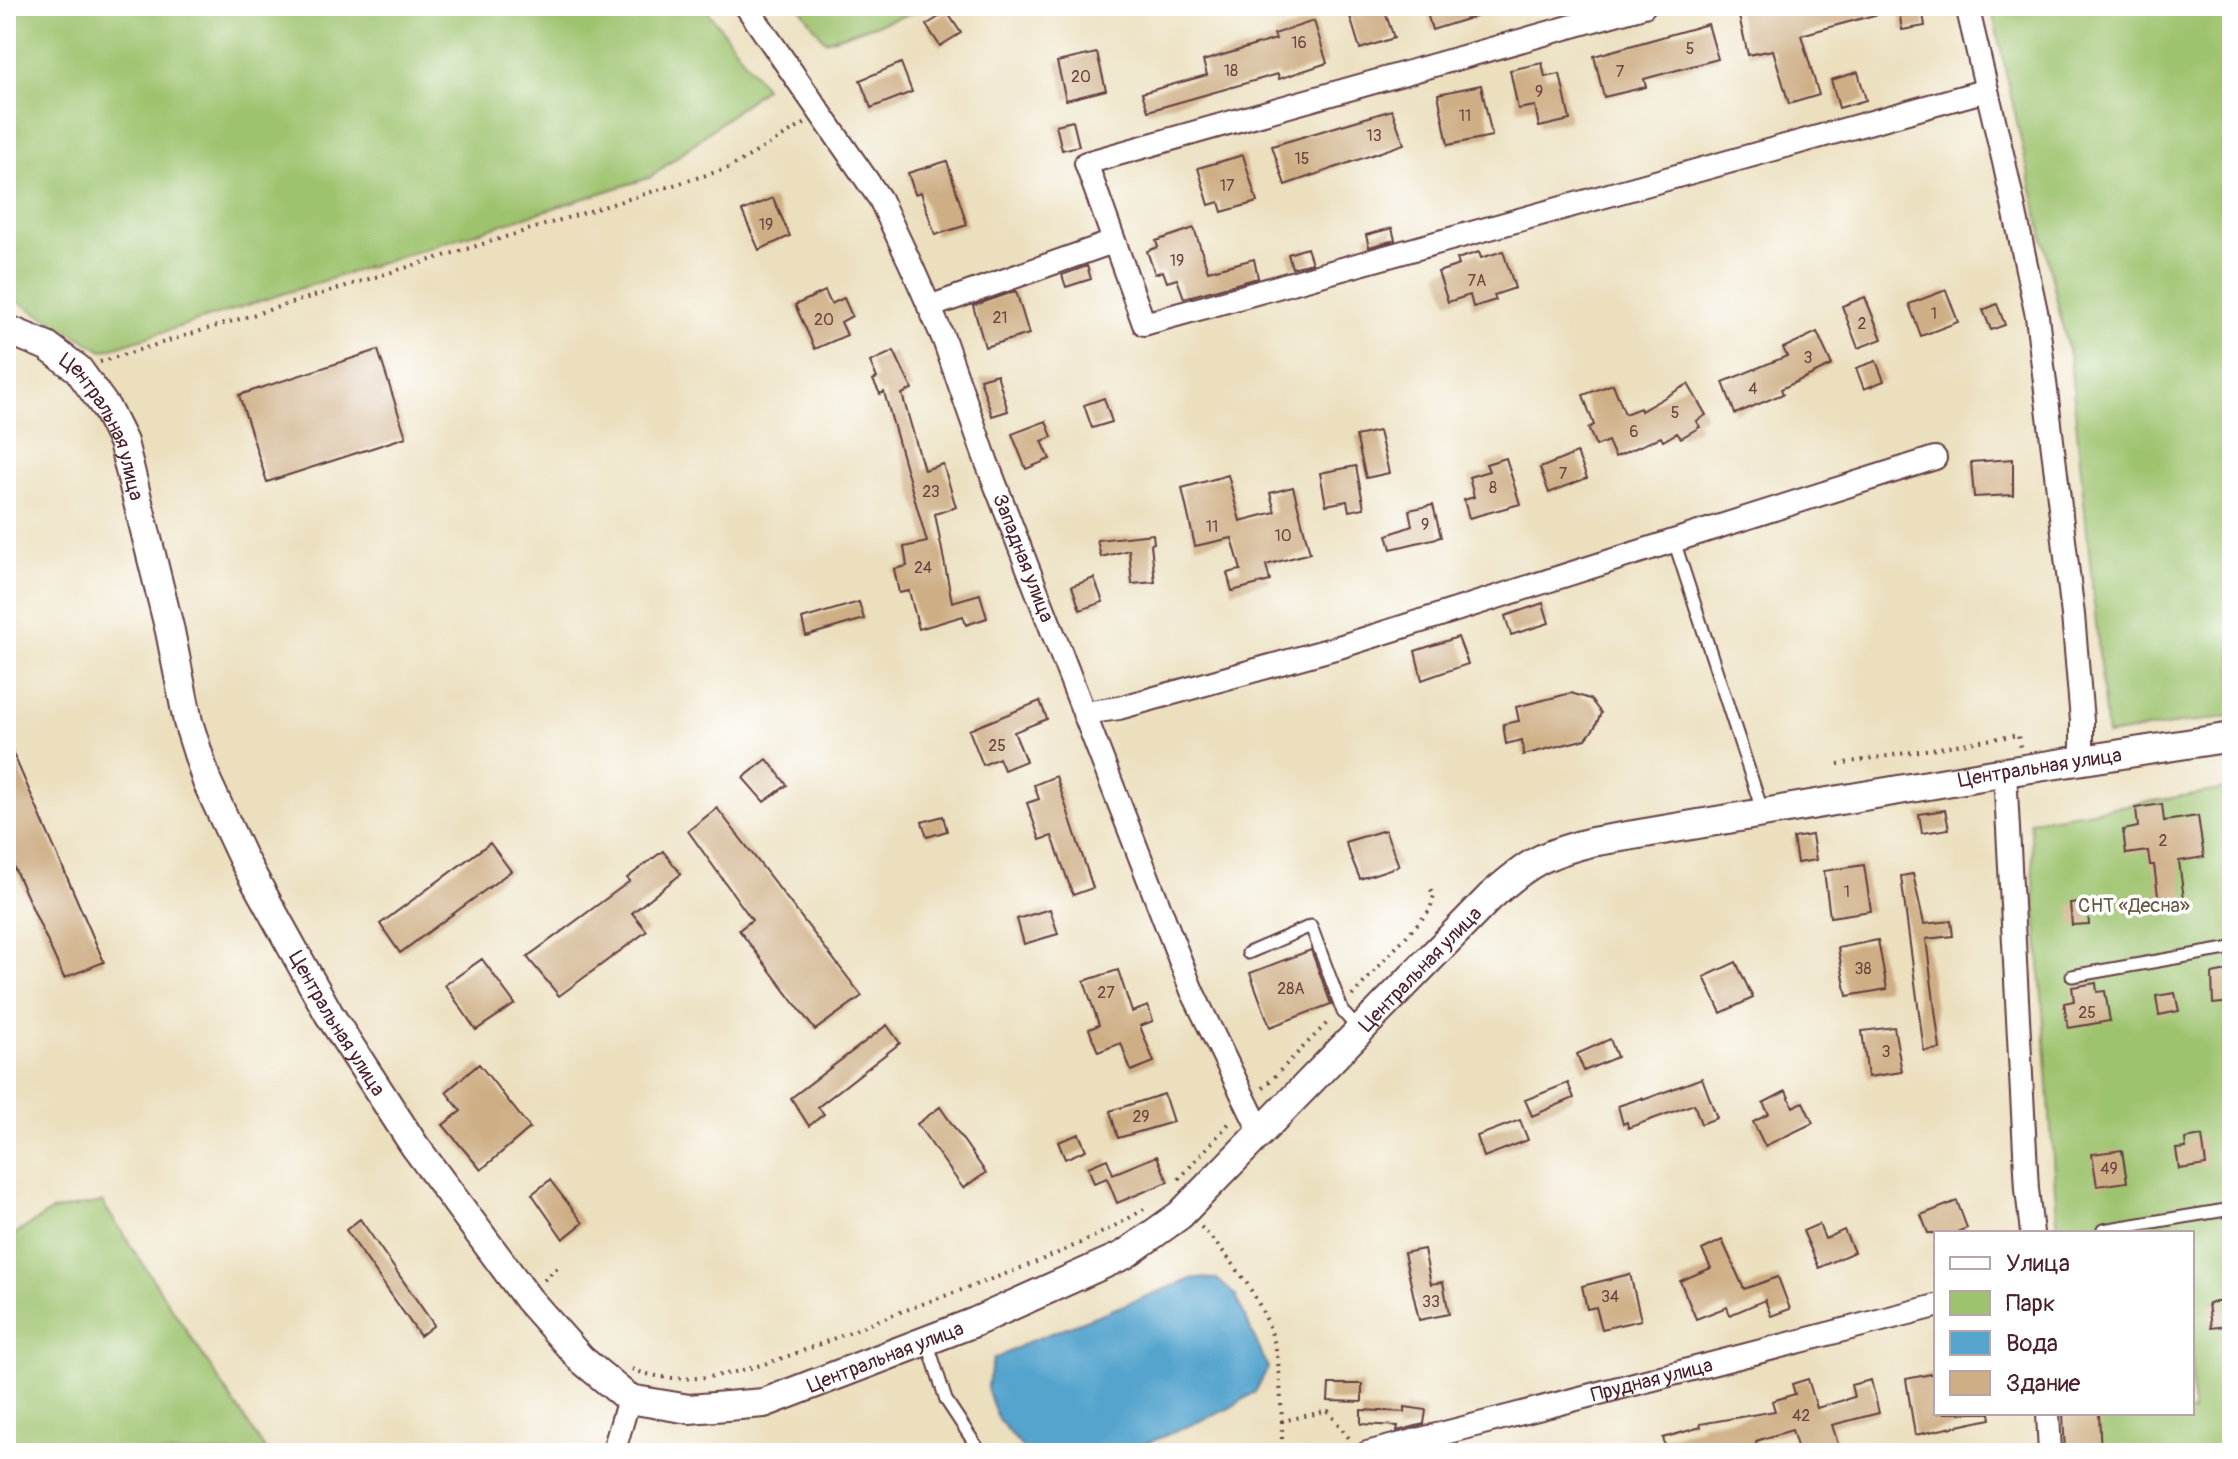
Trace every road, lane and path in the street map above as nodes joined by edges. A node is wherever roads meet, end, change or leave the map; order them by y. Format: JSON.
{"nodes":[{"id":1,"x":746,"y":6,"type":"edge"},
{"id":2,"x":1644,"y":6,"type":"edge"},
{"id":3,"x":1967,"y":6,"type":"edge"},
{"id":4,"x":1987,"y":90,"type":"junction"},
{"id":5,"x":821,"y":113,"type":"junction"},
{"id":6,"x":1113,"y":242,"type":"junction"},
{"id":7,"x":929,"y":307,"type":"junction"},
{"id":8,"x":6,"y":329,"type":"edge"},
{"id":9,"x":78,"y":369,"type":"junction"},
{"id":10,"x":1935,"y":458,"type":"dead end"},
{"id":11,"x":1674,"y":541,"type":"junction"},
{"id":12,"x":1084,"y":713,"type":"junction"},
{"id":13,"x":2018,"y":735,"type":"dead end"},
{"id":14,"x":2232,"y":737,"type":"edge"},
{"id":15,"x":2082,"y":760,"type":"junction"},
{"id":16,"x":1838,"y":764,"type":"dead end"},
{"id":17,"x":2005,"y":772,"type":"junction"},
{"id":18,"x":1763,"y":813,"type":"junction"},
{"id":19,"x":1429,"y":886,"type":"dead end"},
{"id":20,"x":2232,"y":948,"type":"edge"},
{"id":21,"x":1248,"y":953,"type":"dead end"},
{"id":22,"x":2072,"y":976,"type":"dead end"},
{"id":23,"x":1342,"y":1008,"type":"junction"},
{"id":24,"x":1361,"y":1031,"type":"junction"},
{"id":25,"x":1246,"y":1104,"type":"junction"},
{"id":26,"x":1261,"y":1133,"type":"junction"},
{"id":27,"x":1175,"y":1184,"type":"dead end"},
{"id":28,"x":1153,"y":1203,"type":"dead end"},
{"id":29,"x":2232,"y":1209,"type":"edge"},
{"id":30,"x":1197,"y":1222,"type":"dead end"},
{"id":31,"x":2103,"y":1230,"type":"dead end"},
{"id":32,"x":2032,"y":1231,"type":"edge"},
{"id":33,"x":561,"y":1264,"type":"dead end"},
{"id":34,"x":541,"y":1289,"type":"dead end"},
{"id":35,"x":1934,"y":1306,"type":"edge"},
{"id":36,"x":927,"y":1341,"type":"junction"},
{"id":37,"x":631,"y":1369,"type":"dead end"},
{"id":38,"x":629,"y":1399,"type":"junction"},
{"id":39,"x":2048,"y":1415,"type":"edge"},
{"id":40,"x":1282,"y":1421,"type":"junction"},
{"id":41,"x":1360,"y":1448,"type":"edge"},
{"id":42,"x":613,"y":1453,"type":"edge"},
{"id":43,"x":981,"y":1453,"type":"edge"},
{"id":44,"x":1282,"y":1453,"type":"edge"},
{"id":45,"x":2050,"y":1453,"type":"edge"}],
"edges":[{"from":1,"to":5,"type":"street","name":"Западная улица"},
{"from":2,"to":6,"type":"street"},
{"from":3,"to":4,"type":"street"},
{"from":4,"to":6,"type":"street"},
{"from":4,"to":15,"type":"street"},
{"from":5,"to":7,"type":"street","name":"Западная улица"},
{"from":5,"to":9,"type":"path"},
{"from":6,"to":7,"type":"street"},
{"from":7,"to":12,"type":"street","name":"Западная улица"},
{"from":8,"to":9,"type":"street","name":"Центральная улица"},
{"from":9,"to":38,"type":"street","name":"Центральная улица"},
{"from":10,"to":11,"type":"street"},
{"from":11,"to":12,"type":"street"},
{"from":11,"to":18,"type":"lane"},
{"from":12,"to":25,"type":"street","name":"Западная улица"},
{"from":13,"to":16,"type":"path"},
{"from":14,"to":15,"type":"street","name":"Центральная улица"},
{"from":15,"to":17,"type":"street","name":"Центральная улица"},
{"from":17,"to":18,"type":"street","name":"Центральная улица"},
{"from":17,"to":32,"type":"street"},
{"from":18,"to":24,"type":"street","name":"Центральная улица"},
{"from":19,"to":23,"type":"path"},
{"from":20,"to":22,"type":"lane"},
{"from":21,"to":23,"type":"lane"},
{"from":23,"to":24,"type":"lane"},
{"from":23,"to":25,"type":"path"},
{"from":24,"to":26,"type":"street","name":"Центральная улица"},
{"from":25,"to":26,"type":"street","name":"Западная улица"},
{"from":25,"to":27,"type":"path"},
{"from":26,"to":36,"type":"street","name":"Центральная улица"},
{"from":28,"to":37,"type":"path"},
{"from":29,"to":31,"type":"lane"},
{"from":30,"to":40,"type":"path"},
{"from":33,"to":34,"type":"path"},
{"from":35,"to":41,"type":"street","name":"Прудная улица"},
{"from":36,"to":38,"type":"street","name":"Центральная улица"},
{"from":36,"to":43,"type":"lane"},
{"from":38,"to":42,"type":"street"},
{"from":39,"to":45,"type":"street"},
{"from":40,"to":41,"type":"path"},
{"from":40,"to":44,"type":"path"}]}
